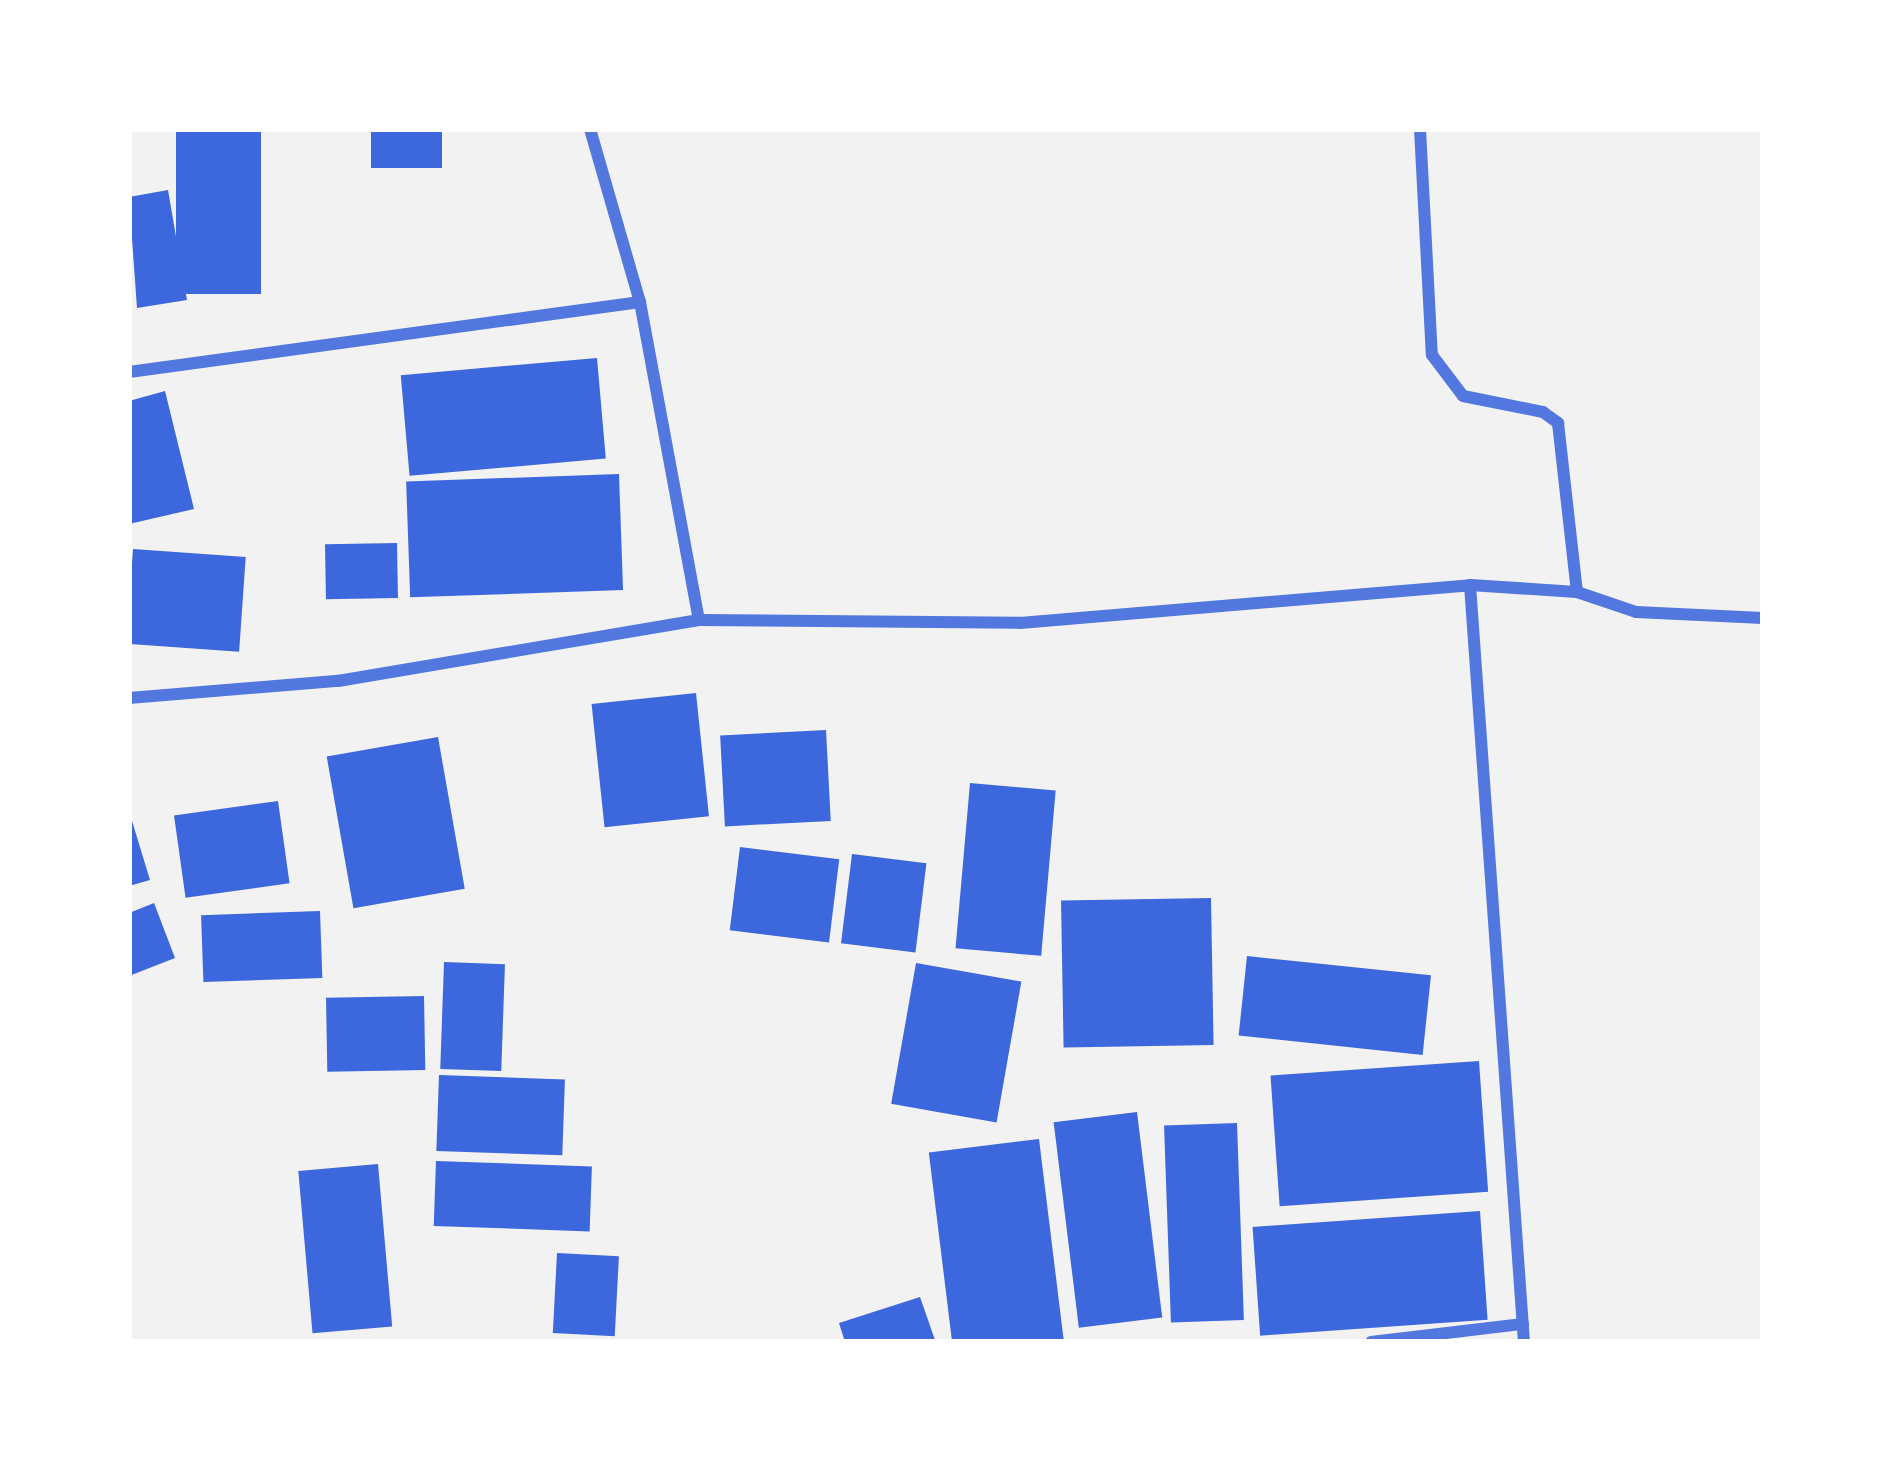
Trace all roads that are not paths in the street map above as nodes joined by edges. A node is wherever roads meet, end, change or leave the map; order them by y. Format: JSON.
{"nodes":[{"id":1,"x":590,"y":129,"type":"edge"},
{"id":2,"x":1420,"y":129,"type":"edge"},
{"id":3,"x":640,"y":302,"type":"junction"},
{"id":4,"x":129,"y":372,"type":"edge"},
{"id":5,"x":1470,"y":586,"type":"junction"},
{"id":6,"x":1577,"y":592,"type":"junction"},
{"id":7,"x":1763,"y":618,"type":"edge"},
{"id":8,"x":699,"y":620,"type":"junction"},
{"id":9,"x":129,"y":698,"type":"edge"},
{"id":10,"x":1523,"y":1324,"type":"junction"},
{"id":11,"x":1371,"y":1342,"type":"edge"},
{"id":12,"x":1524,"y":1342,"type":"edge"}],
"edges":[{"from":1,"to":3,"type":"street"},
{"from":2,"to":6,"type":"street"},
{"from":3,"to":4,"type":"street"},
{"from":3,"to":8,"type":"street"},
{"from":5,"to":6,"type":"street"},
{"from":5,"to":8,"type":"street"},
{"from":5,"to":10,"type":"street"},
{"from":6,"to":7,"type":"street"},
{"from":8,"to":9,"type":"street"},
{"from":10,"to":11,"type":"street"},
{"from":10,"to":12,"type":"street"}]}
